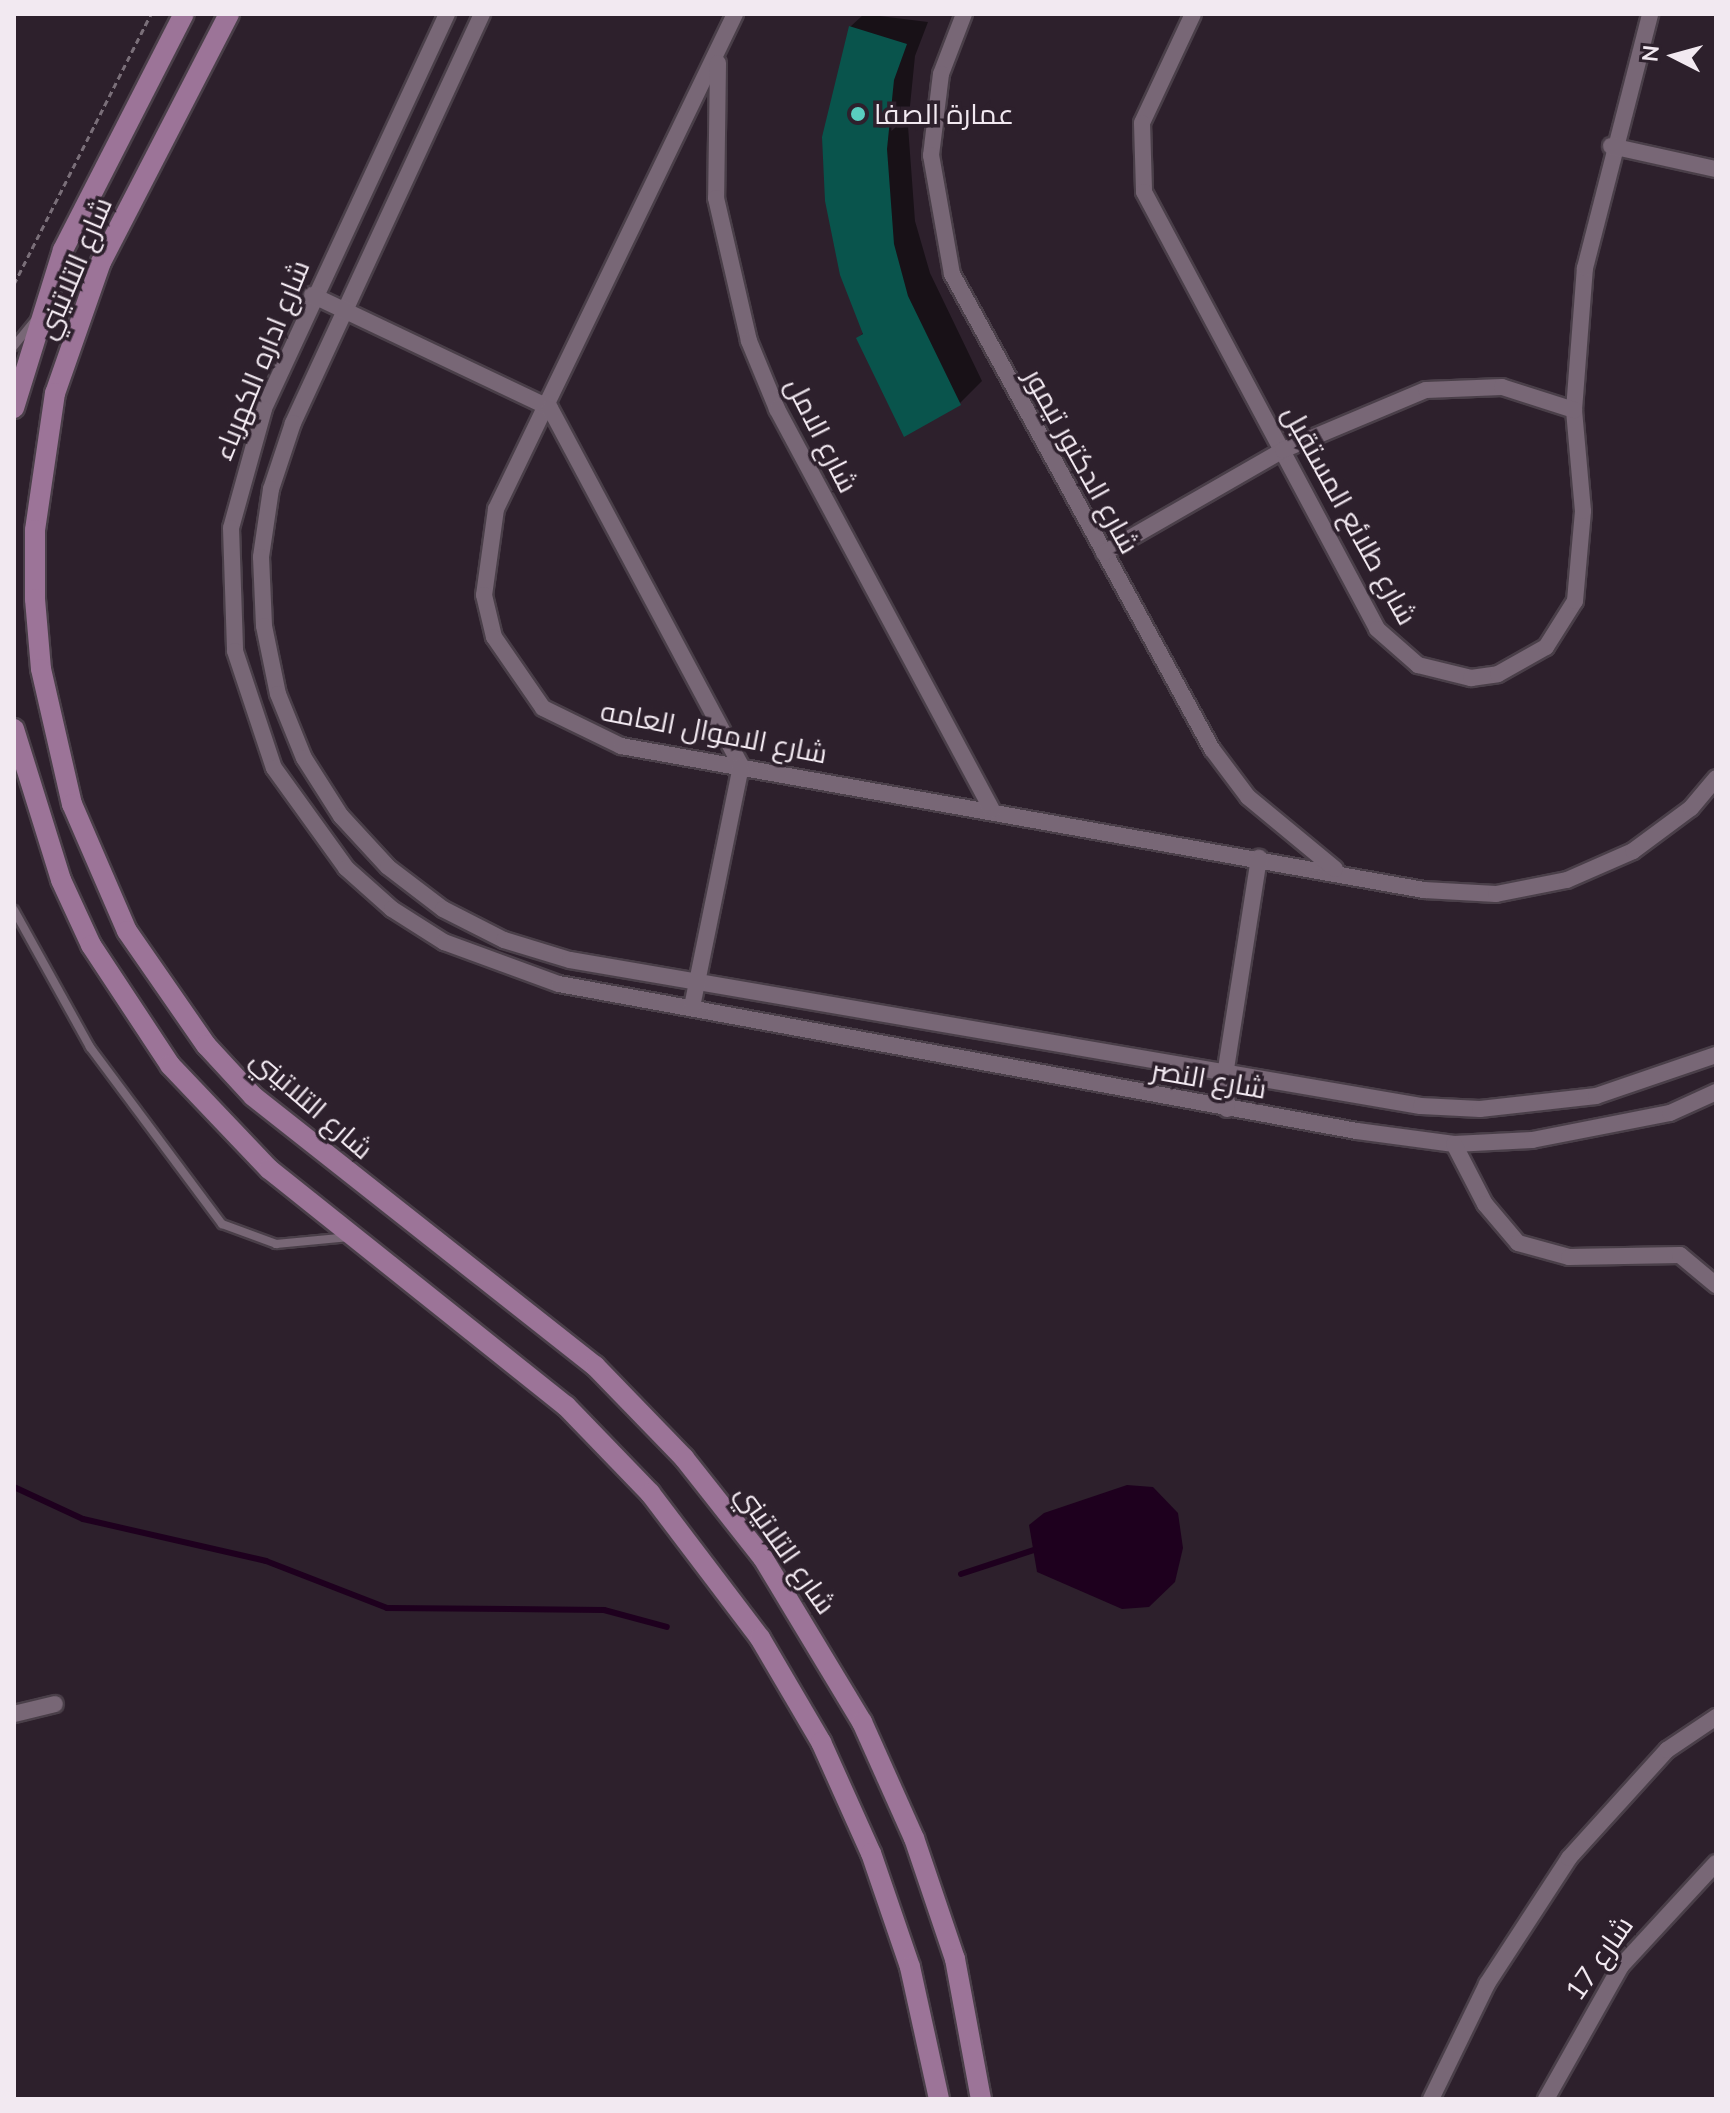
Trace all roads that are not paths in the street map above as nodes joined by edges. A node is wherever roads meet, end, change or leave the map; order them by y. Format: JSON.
{"nodes":[{"id":1,"x":184,"y":14,"type":"edge"},
{"id":2,"x":229,"y":14,"type":"edge"},
{"id":3,"x":447,"y":14,"type":"edge"},
{"id":4,"x":482,"y":14,"type":"edge"},
{"id":5,"x":735,"y":14,"type":"edge"},
{"id":6,"x":964,"y":14,"type":"edge"},
{"id":7,"x":1193,"y":14,"type":"edge"},
{"id":8,"x":1650,"y":14,"type":"edge"},
{"id":9,"x":718,"y":51,"type":"junction"},
{"id":10,"x":1611,"y":146,"type":"junction"},
{"id":11,"x":1716,"y":169,"type":"edge"},
{"id":12,"x":312,"y":295,"type":"junction"},
{"id":13,"x":344,"y":310,"type":"junction"},
{"id":14,"x":37,"y":317,"type":"junction"},
{"id":15,"x":14,"y":346,"type":"edge"},
{"id":16,"x":14,"y":408,"type":"edge"},
{"id":17,"x":550,"y":408,"type":"junction"},
{"id":18,"x":1574,"y":410,"type":"junction"},
{"id":19,"x":1283,"y":450,"type":"junction"},
{"id":20,"x":1104,"y":553,"type":"junction"},
{"id":21,"x":14,"y":729,"type":"edge"},
{"id":22,"x":741,"y":766,"type":"junction"},
{"id":23,"x":1716,"y":778,"type":"edge"},
{"id":24,"x":992,"y":810,"type":"junction"},
{"id":25,"x":1259,"y":858,"type":"junction"},
{"id":26,"x":1340,"y":873,"type":"junction"},
{"id":27,"x":14,"y":910,"type":"edge"},
{"id":28,"x":696,"y":984,"type":"junction"},
{"id":29,"x":692,"y":1007,"type":"junction"},
{"id":30,"x":1713,"y":1061,"type":"edge"},
{"id":31,"x":1225,"y":1075,"type":"junction"},
{"id":32,"x":1716,"y":1092,"type":"edge"},
{"id":33,"x":1227,"y":1109,"type":"junction"},
{"id":34,"x":1454,"y":1144,"type":"junction"},
{"id":35,"x":357,"y":1237,"type":"junction"},
{"id":36,"x":1716,"y":1285,"type":"edge"},
{"id":37,"x":55,"y":1704,"type":"dead end"},
{"id":38,"x":14,"y":1714,"type":"edge"},
{"id":39,"x":1716,"y":1717,"type":"edge"},
{"id":40,"x":1716,"y":1863,"type":"edge"},
{"id":41,"x":939,"y":2099,"type":"edge"},
{"id":42,"x":981,"y":2099,"type":"edge"},
{"id":43,"x":1431,"y":2099,"type":"edge"},
{"id":44,"x":1546,"y":2099,"type":"edge"}],
"edges":[{"from":1,"to":14,"type":"main road","name":"شارع التلاتيني"},
{"from":2,"to":42,"type":"main road","name":"شارع التلاتيني"},
{"from":3,"to":12,"type":"street","name":"شارع اداره الكهرباء"},
{"from":4,"to":13,"type":"street","name":"شارع اداره الكهرباء"},
{"from":5,"to":9,"type":"street","name":"شارع الاموال العامه"},
{"from":6,"to":20,"type":"street","name":"شارع الدكتور تيمور"},
{"from":7,"to":19,"type":"street","name":"شارع طلائع المستقبل"},
{"from":8,"to":10,"type":"street","name":"شارع طلائع المستقبل"},
{"from":9,"to":17,"type":"street","name":"شارع الاموال العامه"},
{"from":9,"to":24,"type":"street","name":"شارع الامل"},
{"from":10,"to":11,"type":"street"},
{"from":10,"to":18,"type":"street","name":"شارع طلائع المستقبل"},
{"from":12,"to":13,"type":"street"},
{"from":12,"to":29,"type":"street","name":"شارع اداره الكهرباء"},
{"from":13,"to":17,"type":"street"},
{"from":13,"to":28,"type":"street","name":"شارع اداره الكهرباء"},
{"from":14,"to":15,"type":"lane"},
{"from":14,"to":16,"type":"main road","name":"شارع التلاتيني"},
{"from":17,"to":22,"type":"street"},
{"from":17,"to":22,"type":"street","name":"شارع الاموال العامه"},
{"from":18,"to":19,"type":"street"},
{"from":18,"to":19,"type":"street","name":"شارع طلائع المستقبل"},
{"from":19,"to":20,"type":"street"},
{"from":20,"to":26,"type":"street","name":"شارع الدكتور تيمور"},
{"from":21,"to":35,"type":"main road"},
{"from":22,"to":24,"type":"street","name":"شارع الاموال العامه"},
{"from":22,"to":28,"type":"street"},
{"from":23,"to":26,"type":"street","name":"شارع الاموال العامه"},
{"from":24,"to":25,"type":"street","name":"شارع الاموال العامه"},
{"from":25,"to":26,"type":"street","name":"شارع الاموال العامه"},
{"from":25,"to":31,"type":"street"},
{"from":27,"to":35,"type":"lane"},
{"from":28,"to":29,"type":"street"},
{"from":28,"to":31,"type":"street","name":"شارع النصر"},
{"from":29,"to":33,"type":"street","name":"شارع النصر"},
{"from":30,"to":31,"type":"street","name":"شارع النصر"},
{"from":31,"to":33,"type":"street"},
{"from":32,"to":34,"type":"street","name":"شارع النصر"},
{"from":33,"to":34,"type":"street","name":"شارع النصر"},
{"from":34,"to":36,"type":"street"},
{"from":35,"to":41,"type":"main road"},
{"from":37,"to":38,"type":"street"},
{"from":39,"to":43,"type":"street"},
{"from":40,"to":44,"type":"street","name":"شارع 17"}]}
